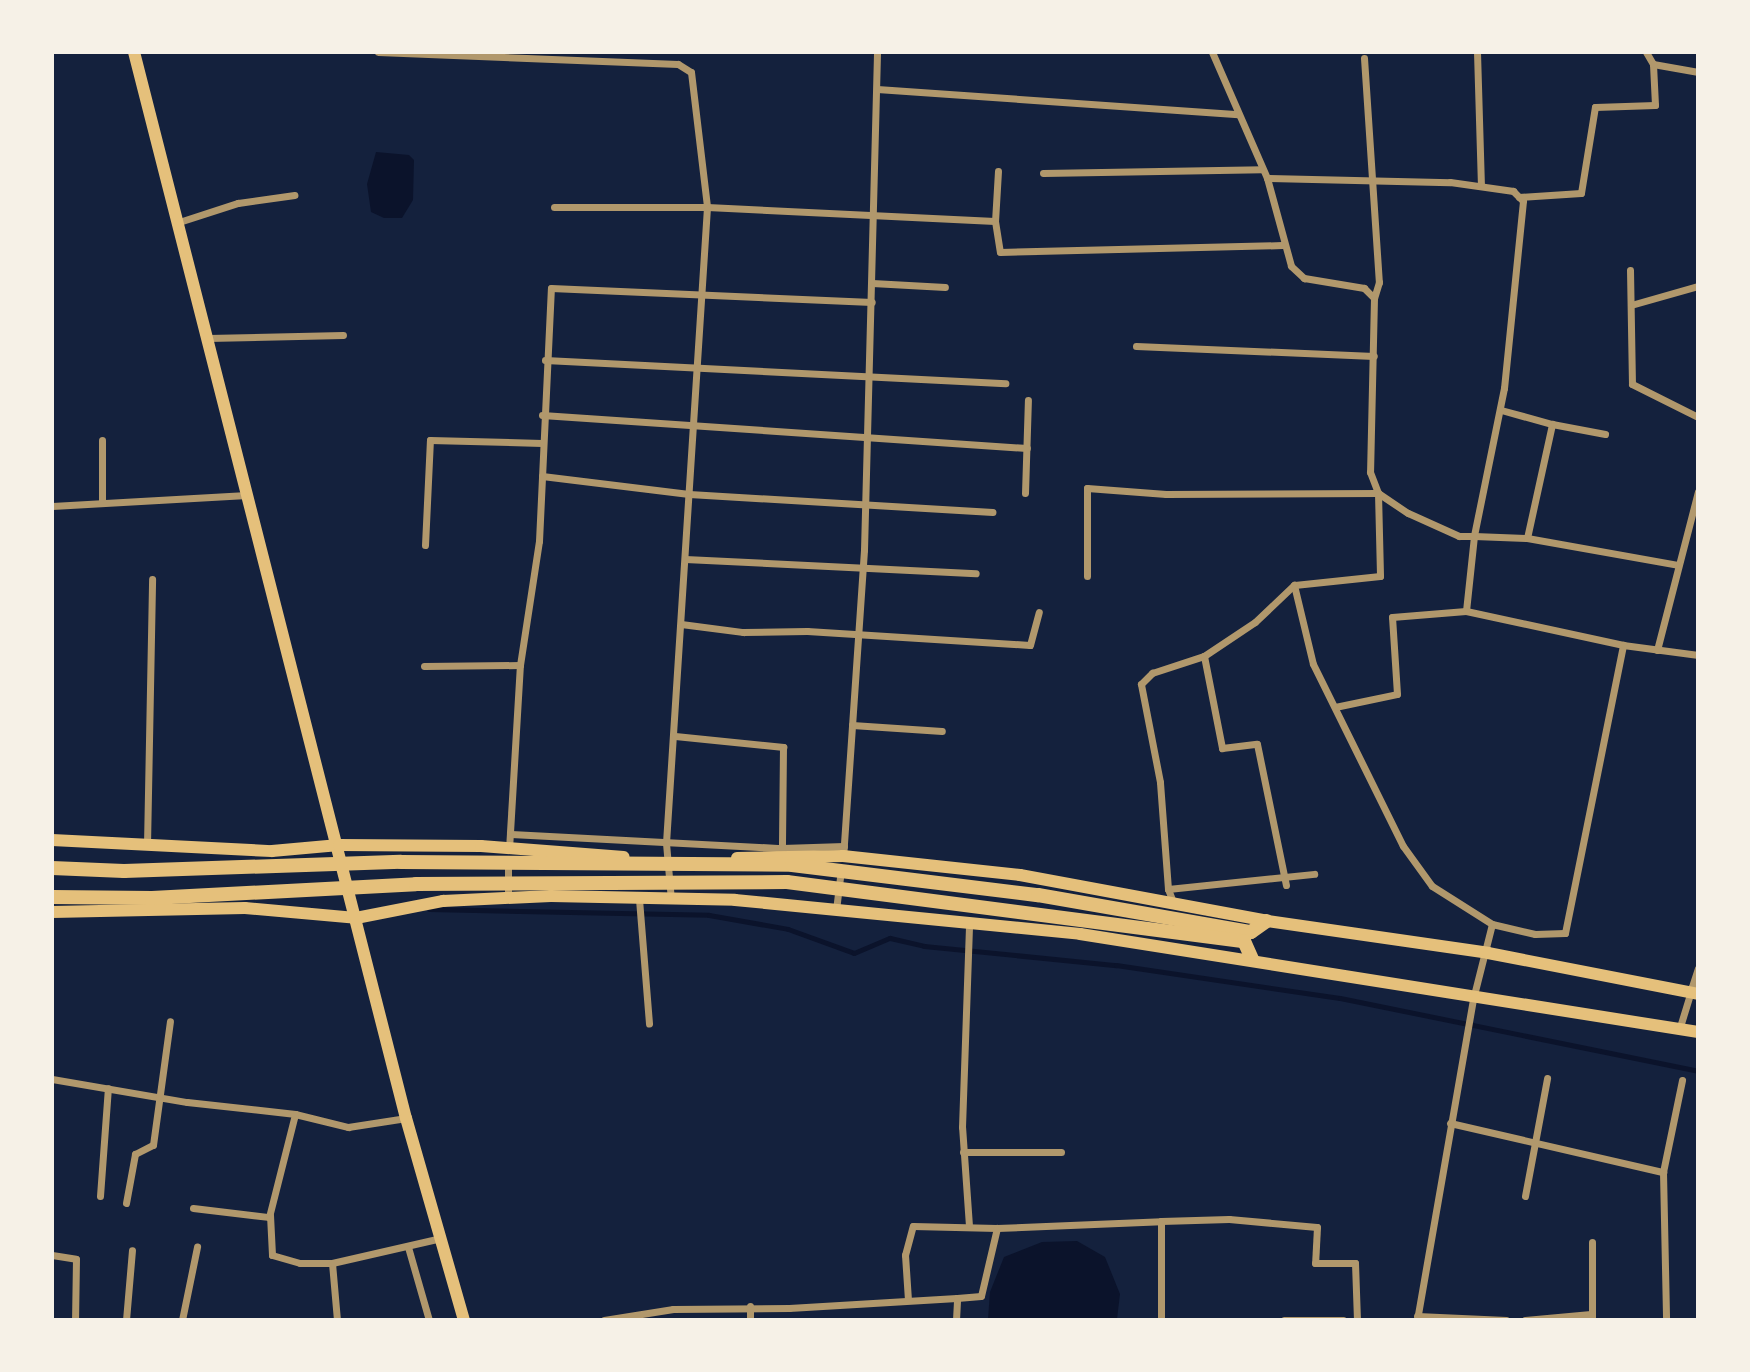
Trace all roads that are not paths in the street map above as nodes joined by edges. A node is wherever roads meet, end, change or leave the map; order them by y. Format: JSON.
{"nodes":[{"id":1,"x":134,"y":52,"type":"edge"},
{"id":2,"x":378,"y":52,"type":"edge"},
{"id":3,"x":877,"y":52,"type":"edge"},
{"id":4,"x":1212,"y":52,"type":"edge"},
{"id":5,"x":1477,"y":52,"type":"edge"},
{"id":6,"x":1646,"y":52,"type":"edge"},
{"id":7,"x":1364,"y":58,"type":"dead end"},
{"id":8,"x":1653,"y":64,"type":"junction"},
{"id":9,"x":1698,"y":72,"type":"edge"},
{"id":10,"x":877,"y":89,"type":"junction"},
{"id":11,"x":1238,"y":114,"type":"junction"},
{"id":12,"x":1262,"y":169,"type":"junction"},
{"id":13,"x":998,"y":171,"type":"dead end"},
{"id":14,"x":1042,"y":173,"type":"dead end"},
{"id":15,"x":1266,"y":178,"type":"junction"},
{"id":16,"x":1371,"y":182,"type":"junction"},
{"id":17,"x":1481,"y":187,"type":"junction"},
{"id":18,"x":294,"y":195,"type":"dead end"},
{"id":19,"x":1519,"y":197,"type":"junction"},
{"id":20,"x":707,"y":206,"type":"junction"},
{"id":21,"x":554,"y":207,"type":"dead end"},
{"id":22,"x":875,"y":213,"type":"junction"},
{"id":23,"x":995,"y":221,"type":"junction"},
{"id":24,"x":179,"y":222,"type":"junction"},
{"id":25,"x":1282,"y":245,"type":"junction"},
{"id":26,"x":1630,"y":270,"type":"dead end"},
{"id":27,"x":872,"y":283,"type":"junction"},
{"id":28,"x":945,"y":286,"type":"dead end"},
{"id":29,"x":1698,"y":286,"type":"edge"},
{"id":30,"x":701,"y":295,"type":"junction"},
{"id":31,"x":1374,"y":298,"type":"junction"},
{"id":32,"x":872,"y":302,"type":"junction"},
{"id":33,"x":1631,"y":305,"type":"junction"},
{"id":34,"x":343,"y":335,"type":"dead end"},
{"id":35,"x":208,"y":338,"type":"junction"},
{"id":36,"x":1136,"y":345,"type":"dead end"},
{"id":37,"x":1374,"y":356,"type":"junction"},
{"id":38,"x":545,"y":360,"type":"junction"},
{"id":39,"x":697,"y":365,"type":"junction"},
{"id":40,"x":867,"y":377,"type":"junction"},
{"id":41,"x":1005,"y":383,"type":"dead end"},
{"id":42,"x":1028,"y":400,"type":"dead end"},
{"id":43,"x":1501,"y":410,"type":"junction"},
{"id":44,"x":542,"y":415,"type":"junction"},
{"id":45,"x":1698,"y":417,"type":"edge"},
{"id":46,"x":1552,"y":424,"type":"junction"},
{"id":47,"x":693,"y":429,"type":"junction"},
{"id":48,"x":1605,"y":434,"type":"dead end"},
{"id":49,"x":867,"y":438,"type":"junction"},
{"id":50,"x":102,"y":440,"type":"dead end"},
{"id":51,"x":542,"y":443,"type":"junction"},
{"id":52,"x":1027,"y":448,"type":"junction"},
{"id":53,"x":542,"y":477,"type":"junction"},
{"id":54,"x":1698,"y":491,"type":"edge"},
{"id":55,"x":1025,"y":493,"type":"dead end"},
{"id":56,"x":1378,"y":493,"type":"junction"},
{"id":57,"x":689,"y":494,"type":"junction"},
{"id":58,"x":249,"y":495,"type":"junction"},
{"id":59,"x":102,"y":503,"type":"junction"},
{"id":60,"x":865,"y":503,"type":"junction"},
{"id":61,"x":52,"y":506,"type":"edge"},
{"id":62,"x":992,"y":512,"type":"dead end"},
{"id":63,"x":1474,"y":536,"type":"junction"},
{"id":64,"x":1527,"y":538,"type":"junction"},
{"id":65,"x":425,"y":545,"type":"dead end"},
{"id":66,"x":685,"y":559,"type":"junction"},
{"id":67,"x":1678,"y":565,"type":"junction"},
{"id":68,"x":862,"y":568,"type":"junction"},
{"id":69,"x":976,"y":573,"type":"dead end"},
{"id":70,"x":1087,"y":576,"type":"dead end"},
{"id":71,"x":152,"y":579,"type":"dead end"},
{"id":72,"x":1294,"y":585,"type":"junction"},
{"id":73,"x":1466,"y":611,"type":"junction"},
{"id":74,"x":1039,"y":612,"type":"dead end"},
{"id":75,"x":681,"y":624,"type":"junction"},
{"id":76,"x":858,"y":634,"type":"junction"},
{"id":77,"x":1623,"y":645,"type":"junction"},
{"id":78,"x":1657,"y":650,"type":"junction"},
{"id":79,"x":1698,"y":655,"type":"edge"},
{"id":80,"x":1204,"y":656,"type":"junction"},
{"id":81,"x":520,"y":665,"type":"junction"},
{"id":82,"x":424,"y":666,"type":"dead end"},
{"id":83,"x":1335,"y":707,"type":"junction"},
{"id":84,"x":852,"y":725,"type":"junction"},
{"id":85,"x":942,"y":731,"type":"dead end"},
{"id":86,"x":675,"y":736,"type":"junction"},
{"id":87,"x":511,"y":834,"type":"junction"},
{"id":88,"x":52,"y":840,"type":"edge"},
{"id":89,"x":666,"y":843,"type":"junction"},
{"id":90,"x":147,"y":845,"type":"junction"},
{"id":91,"x":339,"y":845,"type":"junction"},
{"id":92,"x":782,"y":848,"type":"junction"},
{"id":93,"x":509,"y":850,"type":"junction"},
{"id":94,"x":844,"y":851,"type":"junction"},
{"id":95,"x":668,"y":864,"type":"junction"},
{"id":96,"x":52,"y":868,"type":"edge"},
{"id":97,"x":1314,"y":874,"type":"dead end"},
{"id":98,"x":1285,"y":881,"type":"junction"},
{"id":99,"x":1171,"y":895,"type":"junction"},
{"id":100,"x":52,"y":897,"type":"edge"},
{"id":101,"x":508,"y":898,"type":"junction"},
{"id":102,"x":671,"y":901,"type":"junction"},
{"id":103,"x":639,"y":904,"type":"junction"},
{"id":104,"x":836,"y":910,"type":"junction"},
{"id":105,"x":52,"y":912,"type":"edge"},
{"id":106,"x":356,"y":918,"type":"junction"},
{"id":107,"x":1267,"y":921,"type":"junction"},
{"id":108,"x":970,"y":923,"type":"junction"},
{"id":109,"x":1492,"y":924,"type":"junction"},
{"id":110,"x":1488,"y":953,"type":"junction"},
{"id":111,"x":1252,"y":959,"type":"junction"},
{"id":112,"x":1698,"y":968,"type":"edge"},
{"id":113,"x":1694,"y":990,"type":"edge"},
{"id":114,"x":1473,"y":999,"type":"junction"},
{"id":115,"x":170,"y":1021,"type":"dead end"},
{"id":116,"x":649,"y":1024,"type":"dead end"},
{"id":117,"x":1679,"y":1030,"type":"junction"},
{"id":118,"x":1698,"y":1032,"type":"edge"},
{"id":119,"x":1547,"y":1078,"type":"dead end"},
{"id":120,"x":52,"y":1079,"type":"edge"},
{"id":121,"x":1682,"y":1080,"type":"dead end"},
{"id":122,"x":108,"y":1088,"type":"junction"},
{"id":123,"x":157,"y":1097,"type":"junction"},
{"id":124,"x":295,"y":1114,"type":"junction"},
{"id":125,"x":406,"y":1118,"type":"junction"},
{"id":126,"x":1450,"y":1123,"type":"junction"},
{"id":127,"x":1535,"y":1142,"type":"junction"},
{"id":128,"x":962,"y":1152,"type":"junction"},
{"id":129,"x":1061,"y":1152,"type":"dead end"},
{"id":130,"x":1663,"y":1172,"type":"junction"},
{"id":131,"x":100,"y":1196,"type":"dead end"},
{"id":132,"x":1525,"y":1196,"type":"dead end"},
{"id":133,"x":126,"y":1203,"type":"dead end"},
{"id":134,"x":194,"y":1208,"type":"dead end"},
{"id":135,"x":270,"y":1214,"type":"junction"},
{"id":136,"x":1161,"y":1221,"type":"junction"},
{"id":137,"x":969,"y":1226,"type":"junction"},
{"id":138,"x":997,"y":1228,"type":"junction"},
{"id":139,"x":442,"y":1238,"type":"junction"},
{"id":140,"x":1592,"y":1242,"type":"dead end"},
{"id":141,"x":197,"y":1247,"type":"dead end"},
{"id":142,"x":408,"y":1247,"type":"junction"},
{"id":143,"x":131,"y":1250,"type":"dead end"},
{"id":144,"x":52,"y":1255,"type":"edge"},
{"id":145,"x":332,"y":1263,"type":"junction"},
{"id":146,"x":957,"y":1298,"type":"junction"},
{"id":147,"x":908,"y":1300,"type":"junction"},
{"id":148,"x":750,"y":1306,"type":"junction"},
{"id":149,"x":676,"y":1308,"type":"junction"},
{"id":150,"x":1592,"y":1317,"type":"edge"},
{"id":151,"x":1417,"y":1318,"type":"edge"},
{"id":152,"x":75,"y":1320,"type":"edge"},
{"id":153,"x":126,"y":1320,"type":"edge"},
{"id":154,"x":182,"y":1320,"type":"edge"},
{"id":155,"x":337,"y":1320,"type":"edge"},
{"id":156,"x":429,"y":1320,"type":"edge"},
{"id":157,"x":464,"y":1320,"type":"edge"},
{"id":158,"x":604,"y":1320,"type":"edge"},
{"id":159,"x":676,"y":1320,"type":"edge"},
{"id":160,"x":750,"y":1320,"type":"edge"},
{"id":161,"x":956,"y":1320,"type":"edge"},
{"id":162,"x":1161,"y":1320,"type":"edge"},
{"id":163,"x":1284,"y":1320,"type":"edge"},
{"id":164,"x":1343,"y":1320,"type":"edge"},
{"id":165,"x":1357,"y":1320,"type":"edge"},
{"id":166,"x":1506,"y":1320,"type":"edge"},
{"id":167,"x":1525,"y":1320,"type":"edge"},
{"id":168,"x":1666,"y":1320,"type":"edge"}],
"edges":[{"from":1,"to":24,"type":"main road"},
{"from":2,"to":20,"type":"street"},
{"from":3,"to":10,"type":"street"},
{"from":4,"to":11,"type":"street"},
{"from":5,"to":17,"type":"street"},
{"from":6,"to":8,"type":"street"},
{"from":7,"to":16,"type":"street"},
{"from":8,"to":9,"type":"street"},
{"from":8,"to":19,"type":"street"},
{"from":10,"to":11,"type":"street"},
{"from":10,"to":22,"type":"street"},
{"from":11,"to":12,"type":"street"},
{"from":12,"to":14,"type":"street"},
{"from":12,"to":15,"type":"street"},
{"from":13,"to":23,"type":"street"},
{"from":15,"to":16,"type":"street"},
{"from":15,"to":25,"type":"street"},
{"from":16,"to":17,"type":"street"},
{"from":16,"to":31,"type":"street"},
{"from":17,"to":19,"type":"street"},
{"from":18,"to":24,"type":"street"},
{"from":19,"to":43,"type":"street"},
{"from":20,"to":21,"type":"street"},
{"from":20,"to":22,"type":"street"},
{"from":20,"to":30,"type":"street"},
{"from":22,"to":23,"type":"street"},
{"from":22,"to":27,"type":"street"},
{"from":23,"to":25,"type":"street"},
{"from":24,"to":35,"type":"main road"},
{"from":25,"to":31,"type":"street"},
{"from":26,"to":33,"type":"street"},
{"from":27,"to":28,"type":"street"},
{"from":27,"to":32,"type":"street"},
{"from":29,"to":33,"type":"street"},
{"from":30,"to":32,"type":"street"},
{"from":30,"to":38,"type":"street"},
{"from":30,"to":39,"type":"street"},
{"from":31,"to":37,"type":"street"},
{"from":32,"to":40,"type":"street"},
{"from":33,"to":45,"type":"street"},
{"from":34,"to":35,"type":"street"},
{"from":35,"to":58,"type":"main road"},
{"from":36,"to":37,"type":"street"},
{"from":37,"to":56,"type":"street"},
{"from":38,"to":39,"type":"street"},
{"from":38,"to":44,"type":"street"},
{"from":39,"to":40,"type":"street"},
{"from":39,"to":47,"type":"street"},
{"from":40,"to":41,"type":"street"},
{"from":40,"to":49,"type":"street"},
{"from":42,"to":52,"type":"street"},
{"from":43,"to":46,"type":"street"},
{"from":43,"to":63,"type":"street"},
{"from":44,"to":47,"type":"street"},
{"from":44,"to":51,"type":"street"},
{"from":46,"to":48,"type":"street"},
{"from":46,"to":64,"type":"street"},
{"from":47,"to":49,"type":"street"},
{"from":47,"to":57,"type":"street"},
{"from":49,"to":52,"type":"street"},
{"from":49,"to":60,"type":"street"},
{"from":50,"to":59,"type":"street"},
{"from":51,"to":53,"type":"street"},
{"from":51,"to":65,"type":"street"},
{"from":52,"to":55,"type":"street"},
{"from":53,"to":57,"type":"street"},
{"from":53,"to":81,"type":"street"},
{"from":54,"to":67,"type":"street"},
{"from":56,"to":63,"type":"street"},
{"from":56,"to":70,"type":"street"},
{"from":56,"to":72,"type":"street"},
{"from":57,"to":60,"type":"street"},
{"from":57,"to":66,"type":"street"},
{"from":58,"to":59,"type":"street"},
{"from":58,"to":91,"type":"main road"},
{"from":59,"to":61,"type":"street"},
{"from":60,"to":62,"type":"street"},
{"from":60,"to":68,"type":"street"},
{"from":63,"to":64,"type":"street"},
{"from":63,"to":73,"type":"street"},
{"from":64,"to":67,"type":"street"},
{"from":66,"to":68,"type":"street"},
{"from":66,"to":75,"type":"street"},
{"from":67,"to":78,"type":"street"},
{"from":68,"to":69,"type":"street"},
{"from":68,"to":76,"type":"street"},
{"from":71,"to":90,"type":"street"},
{"from":72,"to":80,"type":"street"},
{"from":72,"to":83,"type":"street"},
{"from":73,"to":77,"type":"street"},
{"from":73,"to":83,"type":"street"},
{"from":74,"to":76,"type":"street"},
{"from":75,"to":76,"type":"street"},
{"from":75,"to":86,"type":"street"},
{"from":76,"to":84,"type":"street"},
{"from":77,"to":78,"type":"street"},
{"from":77,"to":109,"type":"street"},
{"from":78,"to":79,"type":"street"},
{"from":80,"to":98,"type":"street"},
{"from":80,"to":99,"type":"street"},
{"from":81,"to":82,"type":"street"},
{"from":81,"to":87,"type":"street"},
{"from":83,"to":109,"type":"street"},
{"from":84,"to":85,"type":"street"},
{"from":84,"to":94,"type":"street"},
{"from":86,"to":89,"type":"street"},
{"from":86,"to":92,"type":"street"},
{"from":87,"to":89,"type":"street"},
{"from":87,"to":93,"type":"street"},
{"from":88,"to":90,"type":"main road"},
{"from":89,"to":92,"type":"street"},
{"from":89,"to":95,"type":"street"},
{"from":90,"to":91,"type":"main road"},
{"from":91,"to":93,"type":"main road"},
{"from":91,"to":106,"type":"main road"},
{"from":92,"to":94,"type":"street"},
{"from":93,"to":95,"type":"main road"},
{"from":93,"to":101,"type":"street"},
{"from":94,"to":95,"type":"main road"},
{"from":94,"to":99,"type":"main road"},
{"from":94,"to":104,"type":"street"},
{"from":95,"to":96,"type":"highway"},
{"from":95,"to":102,"type":"street"},
{"from":95,"to":107,"type":"highway"},
{"from":97,"to":98,"type":"street"},
{"from":98,"to":99,"type":"street"},
{"from":99,"to":107,"type":"main road"},
{"from":100,"to":111,"type":"highway"},
{"from":101,"to":103,"type":"main road"},
{"from":101,"to":106,"type":"main road"},
{"from":102,"to":103,"type":"main road"},
{"from":102,"to":104,"type":"main road"},
{"from":103,"to":116,"type":"street"},
{"from":104,"to":108,"type":"main road"},
{"from":105,"to":106,"type":"main road"},
{"from":106,"to":125,"type":"main road"},
{"from":107,"to":110,"type":"main road"},
{"from":108,"to":111,"type":"main road"},
{"from":108,"to":128,"type":"street"},
{"from":109,"to":110,"type":"street"},
{"from":110,"to":113,"type":"main road"},
{"from":110,"to":114,"type":"street"},
{"from":111,"to":114,"type":"main road"},
{"from":112,"to":113,"type":"street"},
{"from":113,"to":117,"type":"street"},
{"from":114,"to":117,"type":"main road"},
{"from":114,"to":126,"type":"street"},
{"from":115,"to":123,"type":"street"},
{"from":117,"to":118,"type":"main road"},
{"from":119,"to":127,"type":"street"},
{"from":120,"to":122,"type":"street"},
{"from":121,"to":130,"type":"street"},
{"from":122,"to":123,"type":"street"},
{"from":122,"to":131,"type":"street"},
{"from":123,"to":124,"type":"street"},
{"from":123,"to":133,"type":"street"},
{"from":124,"to":125,"type":"street"},
{"from":124,"to":135,"type":"street"},
{"from":125,"to":139,"type":"main road"},
{"from":126,"to":127,"type":"street"},
{"from":126,"to":151,"type":"street"},
{"from":127,"to":130,"type":"street"},
{"from":127,"to":132,"type":"street"},
{"from":128,"to":129,"type":"street"},
{"from":128,"to":137,"type":"street"},
{"from":130,"to":168,"type":"street"},
{"from":134,"to":135,"type":"street"},
{"from":135,"to":145,"type":"street"},
{"from":136,"to":138,"type":"street"},
{"from":136,"to":162,"type":"street"},
{"from":136,"to":165,"type":"street"},
{"from":137,"to":138,"type":"street"},
{"from":137,"to":147,"type":"street"},
{"from":138,"to":146,"type":"street"},
{"from":139,"to":142,"type":"street"},
{"from":139,"to":157,"type":"main road"},
{"from":140,"to":150,"type":"street"},
{"from":141,"to":154,"type":"street"},
{"from":142,"to":145,"type":"street"},
{"from":142,"to":156,"type":"street"},
{"from":143,"to":153,"type":"street"},
{"from":144,"to":152,"type":"street"},
{"from":145,"to":155,"type":"street"},
{"from":146,"to":147,"type":"street"},
{"from":146,"to":161,"type":"street"},
{"from":147,"to":148,"type":"street"},
{"from":148,"to":149,"type":"street"},
{"from":148,"to":160,"type":"street"},
{"from":149,"to":158,"type":"street"},
{"from":149,"to":159,"type":"street"},
{"from":150,"to":167,"type":"street"},
{"from":151,"to":166,"type":"street"},
{"from":163,"to":164,"type":"street"}]}
